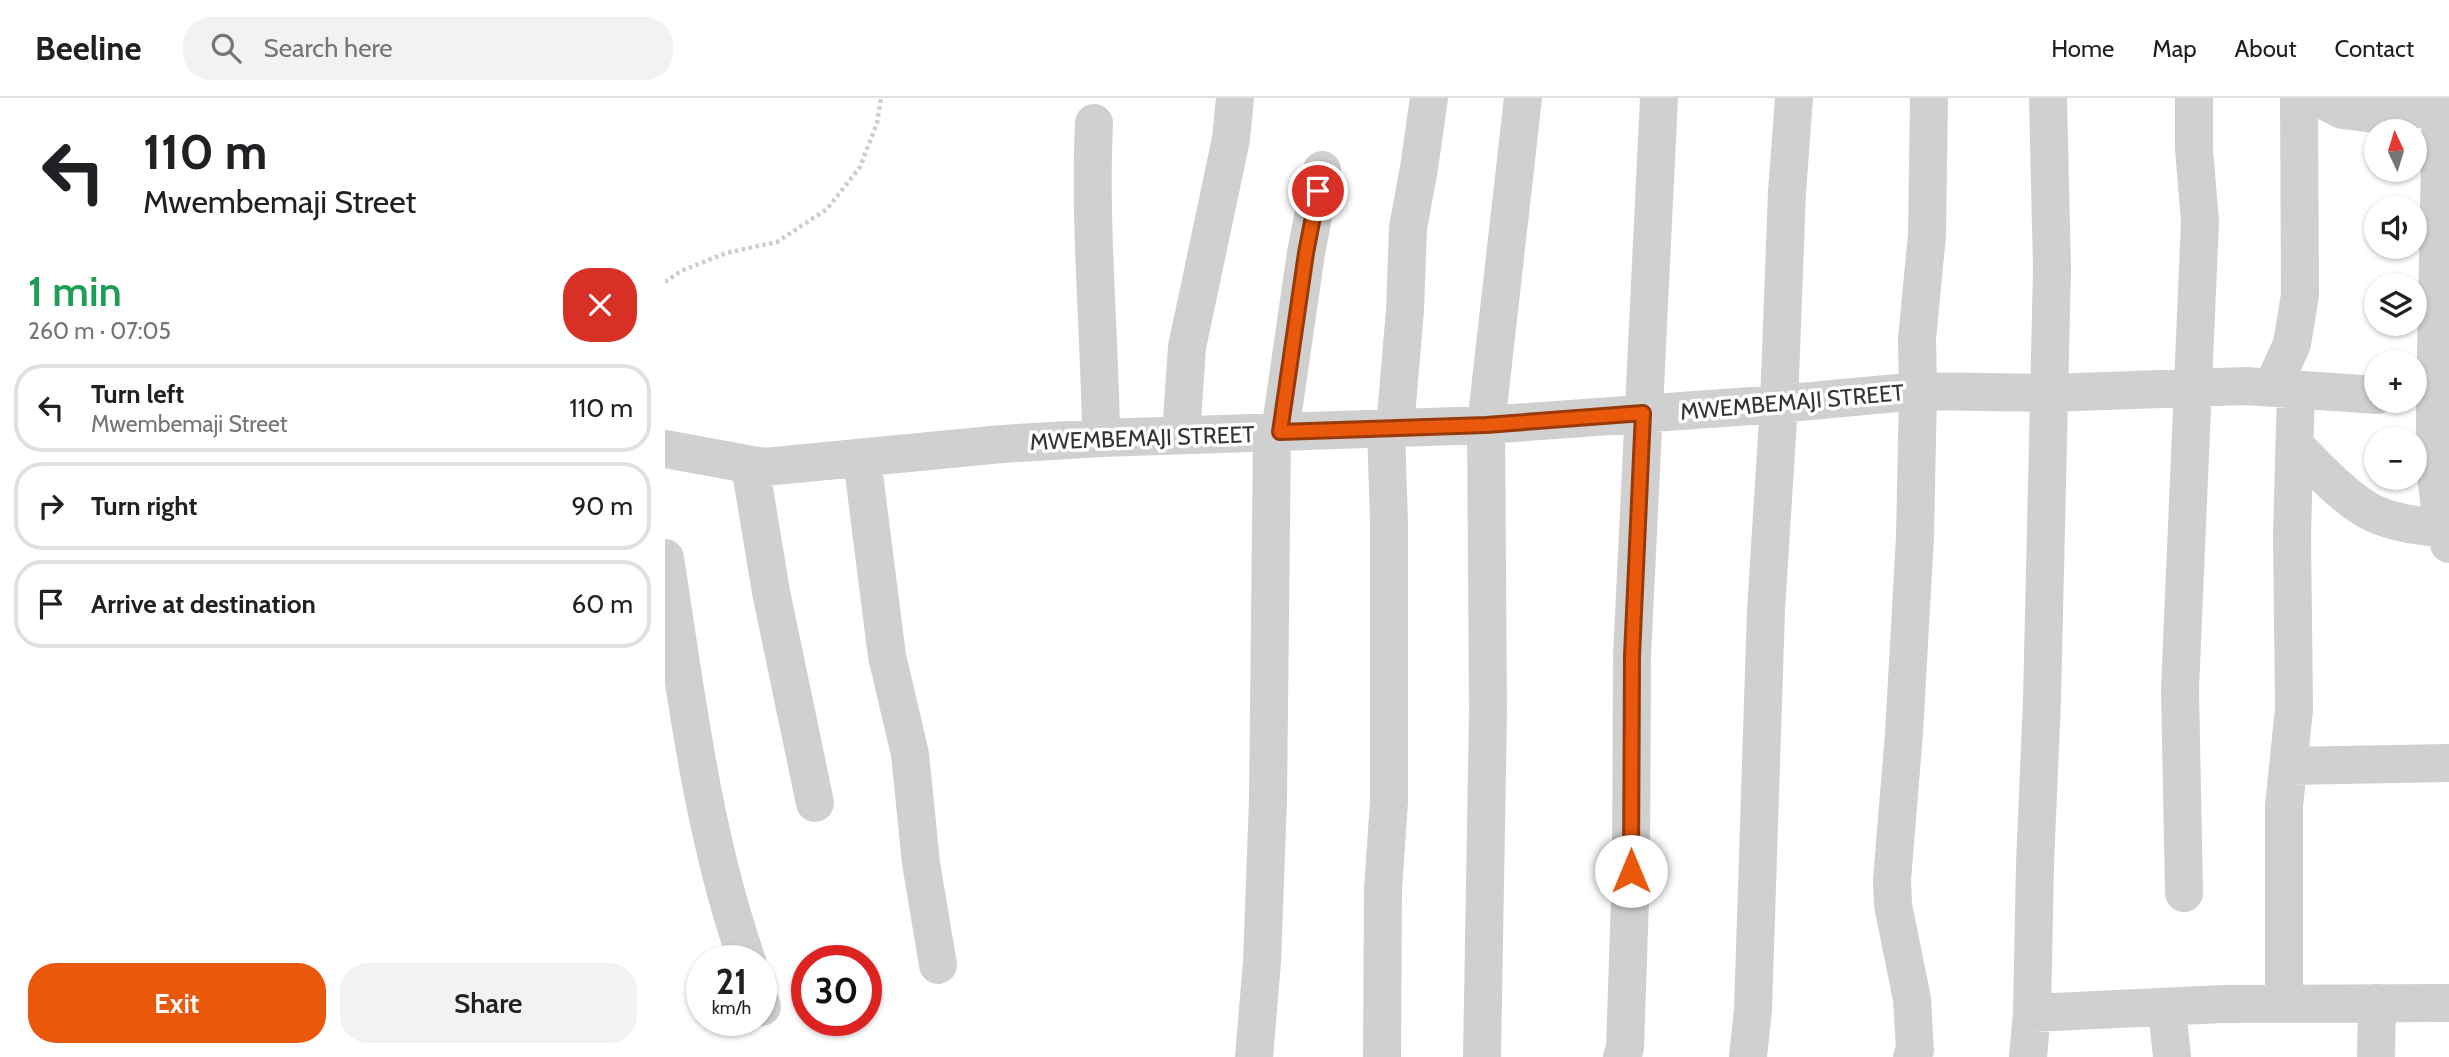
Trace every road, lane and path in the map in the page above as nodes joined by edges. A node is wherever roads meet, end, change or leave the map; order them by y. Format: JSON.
{"nodes":[{"id":1,"x":881,"y":98,"type":"edge"},
{"id":2,"x":1235,"y":98,"type":"edge"},
{"id":3,"x":1429,"y":98,"type":"edge"},
{"id":4,"x":1523,"y":98,"type":"edge"},
{"id":5,"x":1659,"y":98,"type":"edge"},
{"id":6,"x":1794,"y":98,"type":"edge"},
{"id":7,"x":1929,"y":98,"type":"edge"},
{"id":8,"x":2048,"y":98,"type":"edge"},
{"id":9,"x":2194,"y":98,"type":"edge"},
{"id":10,"x":2299,"y":98,"type":"edge"},
{"id":11,"x":2319,"y":98,"type":"edge"},
{"id":12,"x":2444,"y":102,"type":"edge"},
{"id":13,"x":1094,"y":123,"type":"dead end"},
{"id":14,"x":1322,"y":170,"type":"dead end"},
{"id":15,"x":665,"y":282,"type":"edge"},
{"id":16,"x":2194,"y":388,"type":"junction"},
{"id":17,"x":2284,"y":388,"type":"junction"},
{"id":18,"x":1918,"y":391,"type":"junction"},
{"id":19,"x":2049,"y":393,"type":"junction"},
{"id":20,"x":2364,"y":395,"type":"edge"},
{"id":21,"x":2433,"y":399,"type":"edge"},
{"id":22,"x":1779,"y":404,"type":"junction"},
{"id":23,"x":1643,"y":413,"type":"junction"},
{"id":24,"x":1486,"y":425,"type":"junction"},
{"id":25,"x":1391,"y":428,"type":"junction"},
{"id":26,"x":1276,"y":433,"type":"junction"},
{"id":27,"x":1181,"y":436,"type":"junction"},
{"id":28,"x":1101,"y":438,"type":"junction"},
{"id":29,"x":2295,"y":446,"type":"junction"},
{"id":30,"x":665,"y":449,"type":"edge"},
{"id":31,"x":862,"y":459,"type":"junction"},
{"id":32,"x":750,"y":465,"type":"junction"},
{"id":33,"x":2446,"y":537,"type":"edge"},
{"id":34,"x":665,"y":558,"type":"edge"},
{"id":35,"x":2449,"y":763,"type":"edge"},
{"id":36,"x":2288,"y":766,"type":"junction"},
{"id":37,"x":815,"y":803,"type":"dead end"},
{"id":38,"x":2184,"y":893,"type":"dead end"},
{"id":39,"x":741,"y":945,"type":"edge"},
{"id":40,"x":938,"y":965,"type":"dead end"},
{"id":41,"x":2284,"y":1003,"type":"junction"},
{"id":42,"x":2377,"y":1003,"type":"junction"},
{"id":43,"x":2449,"y":1003,"type":"edge"},
{"id":44,"x":2167,"y":1009,"type":"junction"},
{"id":45,"x":2032,"y":1013,"type":"junction"},
{"id":46,"x":1254,"y":1057,"type":"edge"},
{"id":47,"x":1382,"y":1057,"type":"edge"},
{"id":48,"x":1482,"y":1057,"type":"edge"},
{"id":49,"x":1622,"y":1057,"type":"edge"},
{"id":50,"x":1748,"y":1057,"type":"edge"},
{"id":51,"x":1912,"y":1057,"type":"edge"},
{"id":52,"x":2028,"y":1057,"type":"edge"},
{"id":53,"x":2172,"y":1057,"type":"edge"},
{"id":54,"x":2376,"y":1057,"type":"edge"}],
"edges":[{"from":1,"to":15,"type":"path"},
{"from":2,"to":27,"type":"street"},
{"from":3,"to":25,"type":"street"},
{"from":4,"to":24,"type":"street"},
{"from":5,"to":23,"type":"street"},
{"from":6,"to":22,"type":"street"},
{"from":7,"to":18,"type":"street"},
{"from":8,"to":19,"type":"street"},
{"from":9,"to":16,"type":"street"},
{"from":10,"to":17,"type":"street"},
{"from":11,"to":12,"type":"street"},
{"from":12,"to":21,"type":"street"},
{"from":13,"to":28,"type":"street"},
{"from":14,"to":26,"type":"street"},
{"from":16,"to":17,"type":"street","name":"MWEMBEMAJI STREET"},
{"from":16,"to":19,"type":"street","name":"MWEMBEMAJI STREET"},
{"from":16,"to":38,"type":"street"},
{"from":17,"to":20,"type":"street","name":"MWEMBEMAJI STREET"},
{"from":17,"to":29,"type":"street"},
{"from":18,"to":19,"type":"street","name":"MWEMBEMAJI STREET"},
{"from":18,"to":22,"type":"street","name":"MWEMBEMAJI STREET"},
{"from":18,"to":51,"type":"street"},
{"from":19,"to":45,"type":"street"},
{"from":21,"to":33,"type":"street"},
{"from":22,"to":23,"type":"street","name":"MWEMBEMAJI STREET"},
{"from":22,"to":50,"type":"street"},
{"from":23,"to":24,"type":"street","name":"MWEMBEMAJI STREET"},
{"from":23,"to":49,"type":"street"},
{"from":24,"to":25,"type":"street","name":"MWEMBEMAJI STREET"},
{"from":24,"to":48,"type":"street"},
{"from":25,"to":26,"type":"street","name":"MWEMBEMAJI STREET"},
{"from":25,"to":47,"type":"street"},
{"from":26,"to":27,"type":"street","name":"MWEMBEMAJI STREET"},
{"from":26,"to":46,"type":"street"},
{"from":27,"to":28,"type":"street","name":"MWEMBEMAJI STREET"},
{"from":28,"to":31,"type":"street","name":"MWEMBEMAJI STREET"},
{"from":29,"to":33,"type":"street"},
{"from":29,"to":36,"type":"street"},
{"from":30,"to":32,"type":"street","name":"MWEMBEMAJI STREET"},
{"from":31,"to":32,"type":"street","name":"MWEMBEMAJI STREET"},
{"from":31,"to":40,"type":"street"},
{"from":32,"to":37,"type":"street"},
{"from":34,"to":39,"type":"street"},
{"from":35,"to":36,"type":"street"},
{"from":36,"to":41,"type":"street"},
{"from":41,"to":42,"type":"street"},
{"from":41,"to":44,"type":"street"},
{"from":42,"to":43,"type":"street"},
{"from":42,"to":54,"type":"street"},
{"from":44,"to":45,"type":"street"},
{"from":44,"to":53,"type":"street"},
{"from":45,"to":52,"type":"street"}]}
